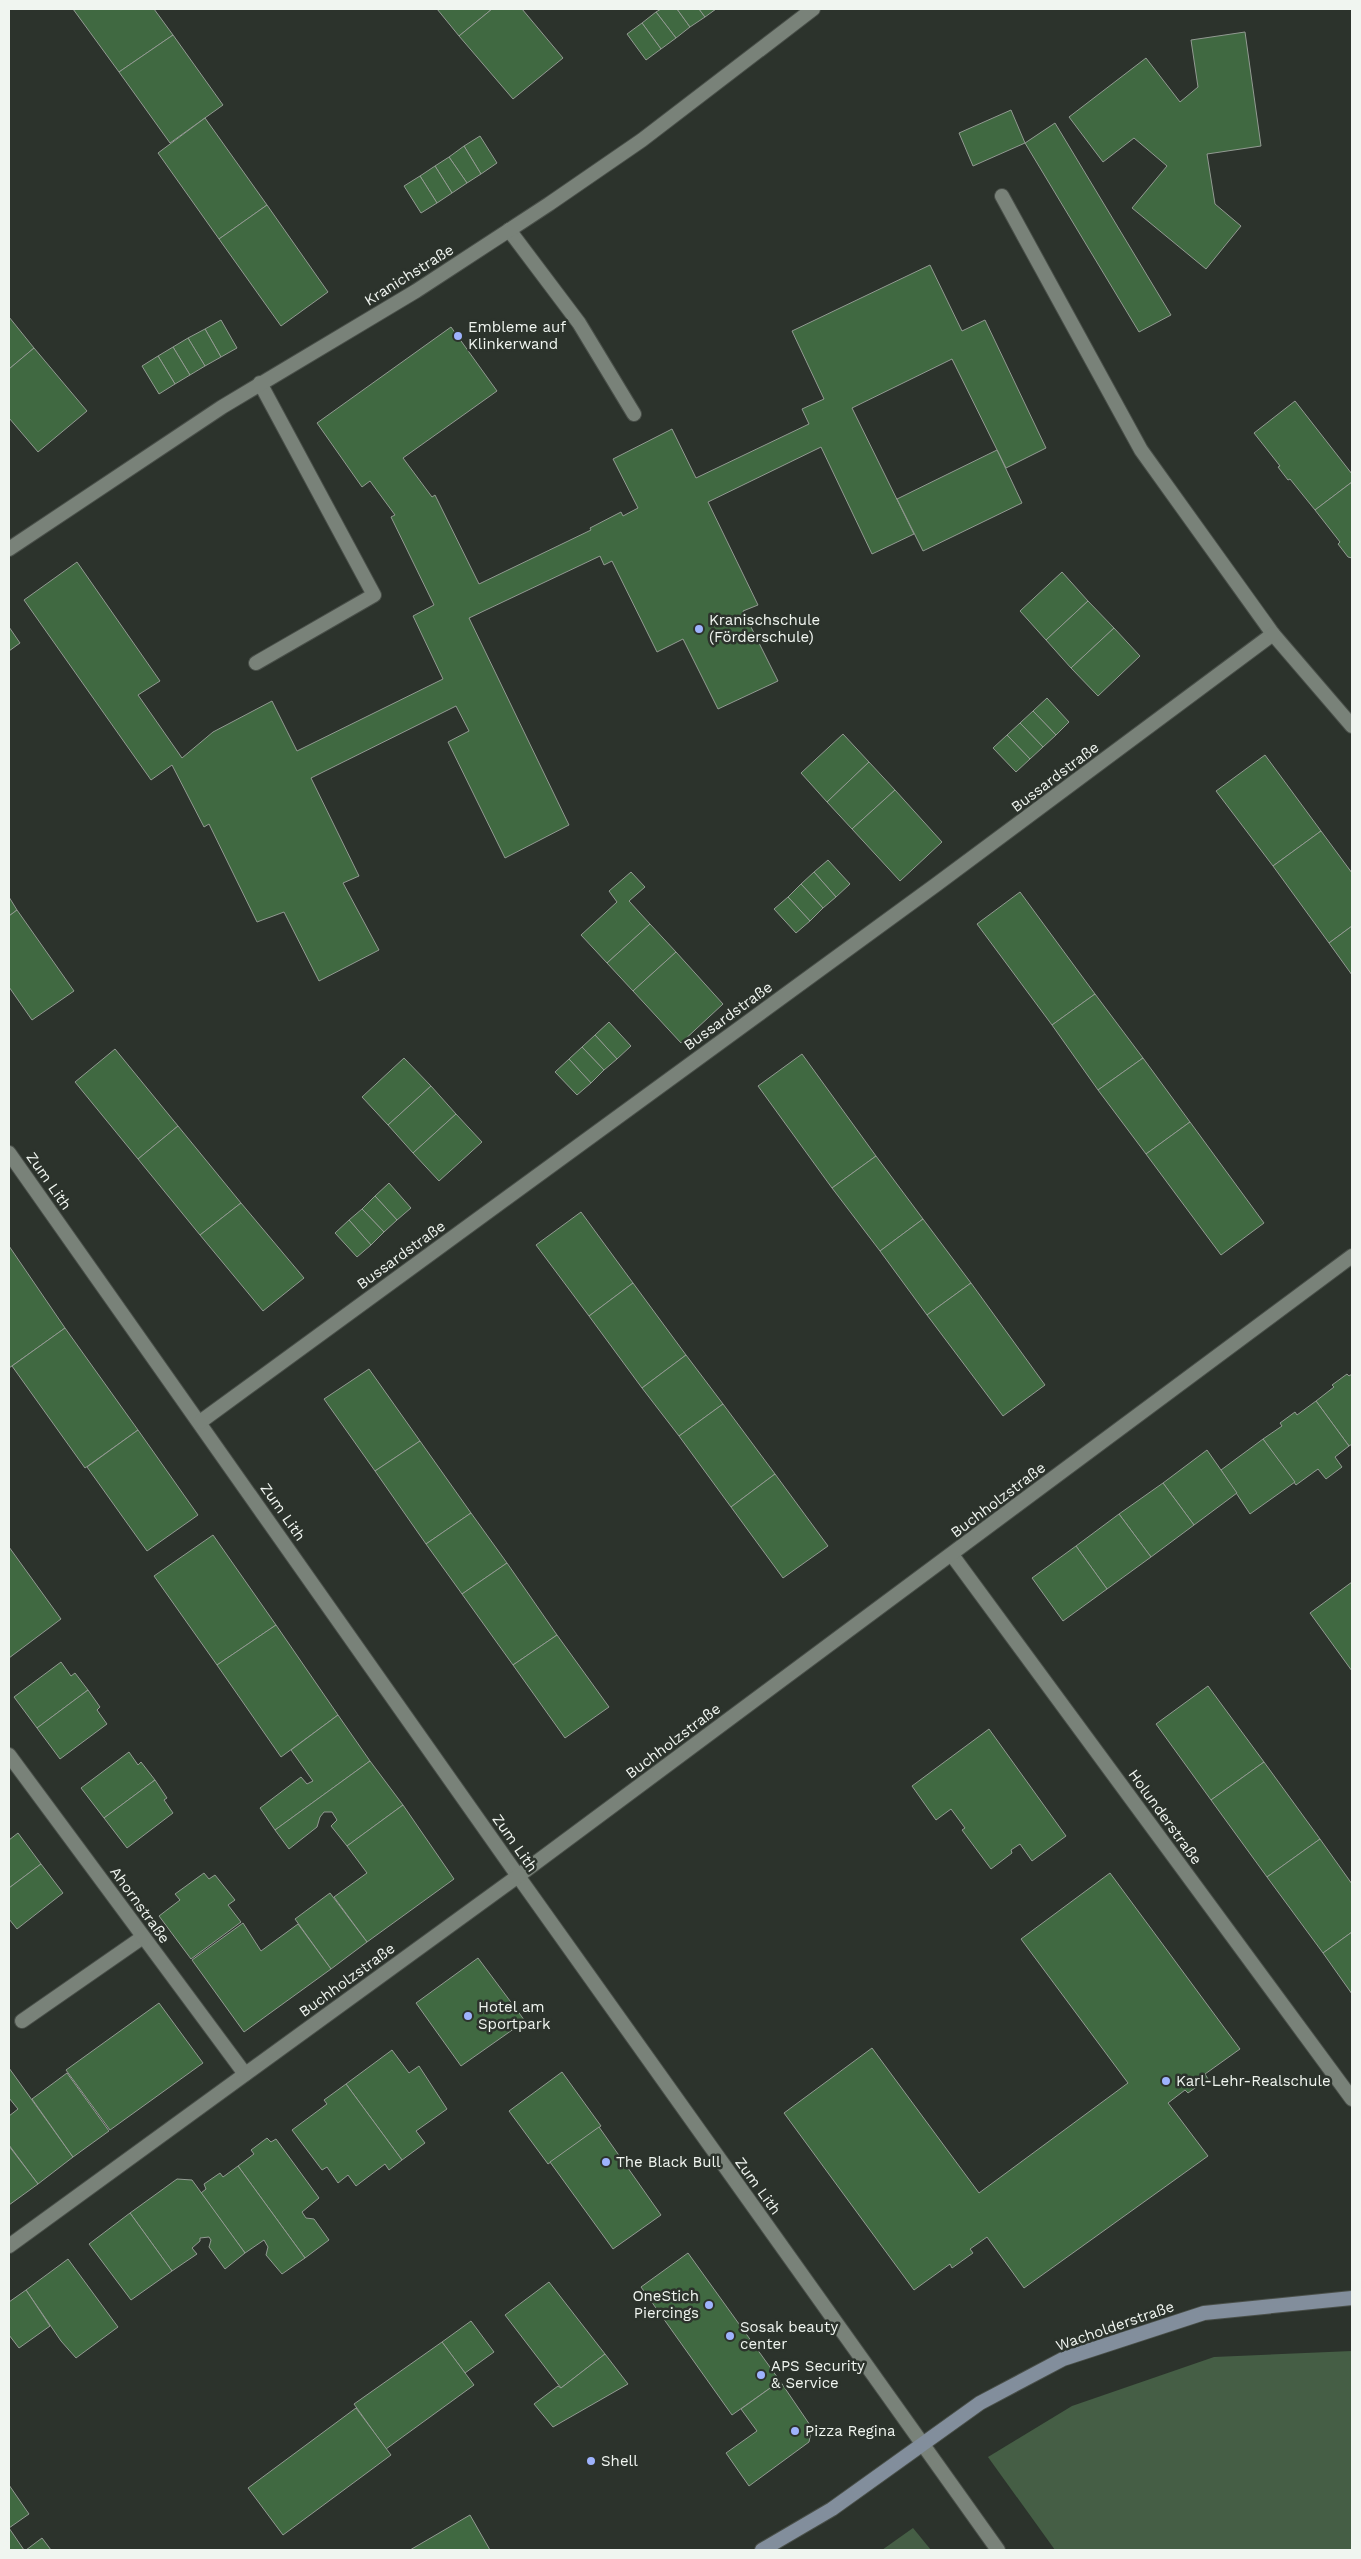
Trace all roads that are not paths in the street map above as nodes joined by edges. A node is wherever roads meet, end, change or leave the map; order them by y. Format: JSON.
{"nodes":[{"id":1,"x":813,"y":9,"type":"edge"},
{"id":2,"x":1002,"y":196,"type":"dead end"},
{"id":3,"x":509,"y":230,"type":"junction"},
{"id":4,"x":260,"y":384,"type":"junction"},
{"id":5,"x":634,"y":414,"type":"dead end"},
{"id":6,"x":9,"y":549,"type":"edge"},
{"id":7,"x":1273,"y":634,"type":"junction"},
{"id":8,"x":256,"y":663,"type":"dead end"},
{"id":9,"x":1352,"y":726,"type":"edge"},
{"id":10,"x":9,"y":1153,"type":"edge"},
{"id":11,"x":1352,"y":1256,"type":"edge"},
{"id":12,"x":200,"y":1422,"type":"junction"},
{"id":13,"x":952,"y":1555,"type":"junction"},
{"id":14,"x":9,"y":1755,"type":"edge"},
{"id":15,"x":518,"y":1876,"type":"junction"},
{"id":16,"x":143,"y":1937,"type":"junction"},
{"id":17,"x":22,"y":2021,"type":"dead end"},
{"id":18,"x":245,"y":2074,"type":"junction"},
{"id":19,"x":1352,"y":2099,"type":"edge"},
{"id":20,"x":9,"y":2246,"type":"edge"},
{"id":21,"x":1352,"y":2298,"type":"edge"},
{"id":22,"x":923,"y":2443,"type":"junction"},
{"id":23,"x":762,"y":2550,"type":"edge"},
{"id":24,"x":998,"y":2550,"type":"edge"}],
"edges":[{"from":1,"to":3,"type":"street","name":"Kranichstraße"},
{"from":2,"to":7,"type":"street"},
{"from":3,"to":4,"type":"street","name":"Kranichstraße"},
{"from":3,"to":5,"type":"street"},
{"from":4,"to":6,"type":"street","name":"Kranichstraße"},
{"from":4,"to":8,"type":"street"},
{"from":7,"to":9,"type":"street"},
{"from":7,"to":12,"type":"street","name":"Bussardstraße"},
{"from":10,"to":12,"type":"street","name":"Zum Lith"},
{"from":11,"to":13,"type":"street","name":"Buchholzstraße"},
{"from":12,"to":15,"type":"street","name":"Zum Lith"},
{"from":13,"to":15,"type":"street","name":"Buchholzstraße"},
{"from":13,"to":19,"type":"street","name":"Holunderstraße"},
{"from":14,"to":16,"type":"street","name":"Ahornstraße"},
{"from":15,"to":18,"type":"street","name":"Buchholzstraße"},
{"from":15,"to":22,"type":"street","name":"Zum Lith"},
{"from":16,"to":17,"type":"street"},
{"from":16,"to":18,"type":"street","name":"Ahornstraße"},
{"from":18,"to":20,"type":"street","name":"Buchholzstraße"},
{"from":21,"to":22,"type":"main road","name":"Wacholderstraße"},
{"from":22,"to":23,"type":"main road","name":"Wacholderstraße"},
{"from":22,"to":24,"type":"street","name":"Zum Lith"}]}
